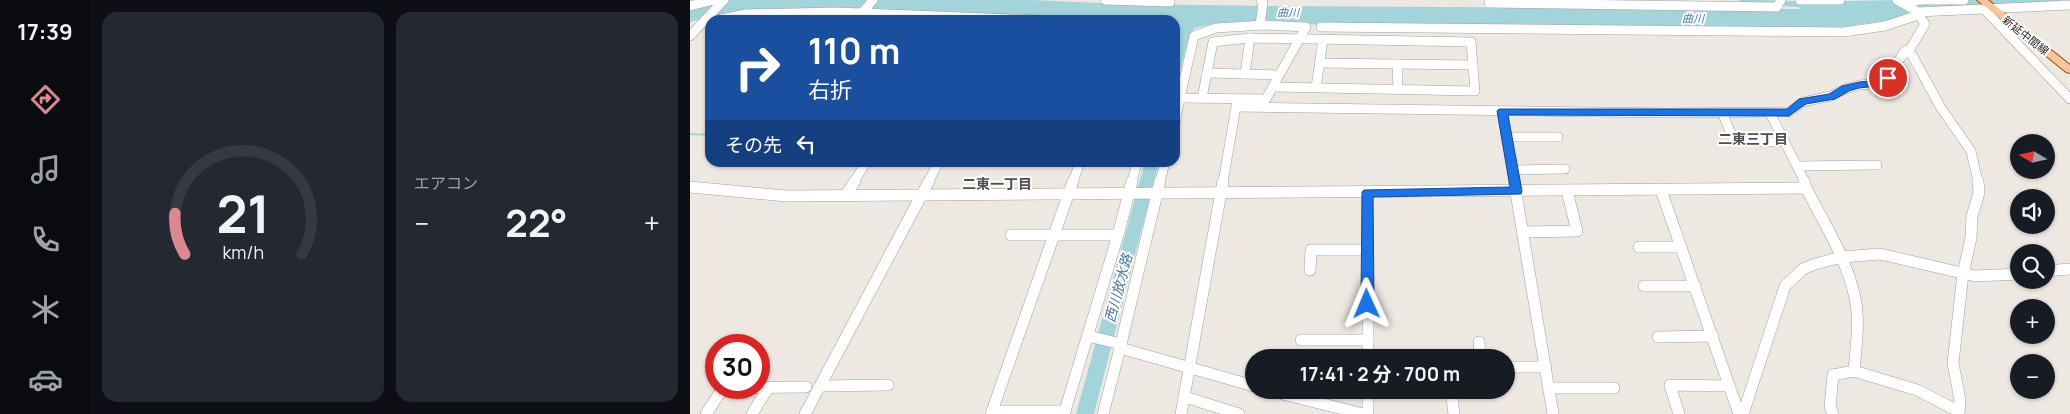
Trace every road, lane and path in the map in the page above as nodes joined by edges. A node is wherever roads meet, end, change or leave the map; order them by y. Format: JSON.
{"nodes":[{"id":1,"x":714,"y":0,"type":"edge"},
{"id":2,"x":724,"y":0,"type":"edge"},
{"id":3,"x":874,"y":0,"type":"edge"},
{"id":4,"x":1105,"y":0,"type":"edge"},
{"id":5,"x":1489,"y":0,"type":"edge"},
{"id":6,"x":1781,"y":0,"type":"edge"},
{"id":7,"x":1800,"y":0,"type":"edge"},
{"id":8,"x":1840,"y":0,"type":"edge"},
{"id":9,"x":1964,"y":0,"type":"edge"},
{"id":10,"x":1170,"y":2,"type":"dead end"},
{"id":11,"x":1262,"y":2,"type":"edge"},
{"id":12,"x":1531,"y":2,"type":"edge"},
{"id":13,"x":1645,"y":2,"type":"edge"},
{"id":14,"x":1901,"y":2,"type":"edge"},
{"id":15,"x":2070,"y":5,"type":"edge"},
{"id":16,"x":690,"y":6,"type":"edge"},
{"id":17,"x":1987,"y":6,"type":"edge"},
{"id":18,"x":1916,"y":11,"type":"junction"},
{"id":19,"x":862,"y":13,"type":"junction"},
{"id":20,"x":709,"y":15,"type":"edge"},
{"id":21,"x":741,"y":15,"type":"edge"},
{"id":22,"x":894,"y":15,"type":"edge"},
{"id":23,"x":700,"y":24,"type":"edge"},
{"id":24,"x":1260,"y":25,"type":"junction"},
{"id":25,"x":1321,"y":27,"type":"dead end"},
{"id":26,"x":690,"y":36,"type":"edge"},
{"id":27,"x":1250,"y":38,"type":"junction"},
{"id":28,"x":1300,"y":39,"type":"junction"},
{"id":29,"x":1323,"y":40,"type":"junction"},
{"id":30,"x":1905,"y":51,"type":"junction"},
{"id":31,"x":1320,"y":63,"type":"junction"},
{"id":32,"x":1397,"y":64,"type":"junction"},
{"id":33,"x":1473,"y":65,"type":"junction"},
{"id":34,"x":2070,"y":70,"type":"edge"},
{"id":35,"x":1207,"y":73,"type":"junction"},
{"id":36,"x":1245,"y":74,"type":"junction"},
{"id":37,"x":1279,"y":75,"type":"junction"},
{"id":38,"x":1273,"y":87,"type":"junction"},
{"id":39,"x":1316,"y":87,"type":"junction"},
{"id":40,"x":1398,"y":89,"type":"junction"},
{"id":41,"x":1180,"y":90,"type":"edge"},
{"id":42,"x":1180,"y":98,"type":"edge"},
{"id":43,"x":1202,"y":98,"type":"junction"},
{"id":44,"x":2070,"y":99,"type":"edge"},
{"id":45,"x":1237,"y":103,"type":"junction"},
{"id":46,"x":1502,"y":111,"type":"junction"},
{"id":47,"x":1722,"y":112,"type":"junction"},
{"id":48,"x":1770,"y":113,"type":"junction"},
{"id":49,"x":1506,"y":137,"type":"junction"},
{"id":50,"x":1558,"y":137,"type":"dead end"},
{"id":51,"x":1785,"y":142,"type":"junction"},
{"id":52,"x":1877,"y":165,"type":"dead end"},
{"id":53,"x":1798,"y":166,"type":"junction"},
{"id":54,"x":863,"y":167,"type":"edge"},
{"id":55,"x":936,"y":167,"type":"edge"},
{"id":56,"x":1078,"y":167,"type":"edge"},
{"id":57,"x":1136,"y":167,"type":"edge"},
{"id":58,"x":1163,"y":167,"type":"edge"},
{"id":59,"x":1565,"y":169,"type":"dead end"},
{"id":60,"x":1512,"y":170,"type":"junction"},
{"id":61,"x":690,"y":186,"type":"edge"},
{"id":62,"x":1806,"y":188,"type":"junction"},
{"id":63,"x":1661,"y":190,"type":"junction"},
{"id":64,"x":1517,"y":191,"type":"junction"},
{"id":65,"x":1567,"y":191,"type":"junction"},
{"id":66,"x":1368,"y":192,"type":"junction"},
{"id":67,"x":1068,"y":194,"type":"junction"},
{"id":68,"x":1130,"y":194,"type":"junction"},
{"id":69,"x":1155,"y":194,"type":"junction"},
{"id":70,"x":1220,"y":194,"type":"junction"},
{"id":71,"x":921,"y":195,"type":"junction"},
{"id":72,"x":846,"y":196,"type":"junction"},
{"id":73,"x":1523,"y":232,"type":"junction"},
{"id":74,"x":1011,"y":235,"type":"dead end"},
{"id":75,"x":1053,"y":235,"type":"junction"},
{"id":76,"x":1118,"y":235,"type":"junction"},
{"id":77,"x":1639,"y":248,"type":"dead end"},
{"id":78,"x":1681,"y":248,"type":"junction"},
{"id":79,"x":1367,"y":250,"type":"junction"},
{"id":80,"x":1840,"y":258,"type":"junction"},
{"id":81,"x":1310,"y":270,"type":"dead end"},
{"id":82,"x":2069,"y":270,"type":"edge"},
{"id":83,"x":2055,"y":271,"type":"edge"},
{"id":84,"x":1963,"y":274,"type":"junction"},
{"id":85,"x":2010,"y":275,"type":"edge"},
{"id":86,"x":1644,"y":286,"type":"dead end"},
{"id":87,"x":1695,"y":286,"type":"junction"},
{"id":88,"x":1088,"y":336,"type":"junction"},
{"id":89,"x":1713,"y":336,"type":"junction"},
{"id":90,"x":1658,"y":337,"type":"dead end"},
{"id":91,"x":1301,"y":340,"type":"dead end"},
{"id":92,"x":1368,"y":340,"type":"junction"},
{"id":93,"x":1479,"y":342,"type":"dead end"},
{"id":94,"x":1120,"y":346,"type":"junction"},
{"id":95,"x":1368,"y":349,"type":"edge"},
{"id":96,"x":1479,"y":349,"type":"edge"},
{"id":97,"x":1190,"y":367,"type":"junction"},
{"id":98,"x":1515,"y":367,"type":"edge"},
{"id":99,"x":1546,"y":367,"type":"junction"},
{"id":100,"x":1854,"y":371,"type":"junction"},
{"id":101,"x":1245,"y":383,"type":"edge"},
{"id":102,"x":888,"y":385,"type":"dead end"},
{"id":103,"x":820,"y":386,"type":"junction"},
{"id":104,"x":1729,"y":386,"type":"junction"},
{"id":105,"x":770,"y":388,"type":"edge"},
{"id":106,"x":806,"y":388,"type":"dead end"},
{"id":107,"x":1549,"y":388,"type":"junction"},
{"id":108,"x":1614,"y":388,"type":"dead end"},
{"id":109,"x":1185,"y":397,"type":"junction"},
{"id":110,"x":716,"y":399,"type":"edge"},
{"id":111,"x":761,"y":399,"type":"edge"},
{"id":112,"x":1303,"y":399,"type":"edge"},
{"id":113,"x":1368,"y":399,"type":"edge"},
{"id":114,"x":1452,"y":399,"type":"edge"},
{"id":115,"x":1958,"y":412,"type":"edge"},
{"id":116,"x":991,"y":413,"type":"edge"},
{"id":117,"x":1065,"y":413,"type":"edge"},
{"id":118,"x":706,"y":414,"type":"edge"},
{"id":119,"x":752,"y":414,"type":"edge"},
{"id":120,"x":805,"y":414,"type":"edge"},
{"id":121,"x":1103,"y":414,"type":"edge"},
{"id":122,"x":1181,"y":414,"type":"edge"},
{"id":123,"x":1239,"y":414,"type":"edge"},
{"id":124,"x":1362,"y":414,"type":"edge"},
{"id":125,"x":1368,"y":414,"type":"edge"},
{"id":126,"x":1454,"y":414,"type":"edge"},
{"id":127,"x":1553,"y":414,"type":"edge"},
{"id":128,"x":1679,"y":414,"type":"edge"},
{"id":129,"x":1739,"y":414,"type":"edge"},
{"id":130,"x":1743,"y":414,"type":"edge"},
{"id":131,"x":1833,"y":414,"type":"edge"}],
"edges":[{"from":1,"to":16,"type":"street"},
{"from":2,"to":20,"type":"street"},
{"from":3,"to":19,"type":"street"},
{"from":4,"to":10,"type":"street"},
{"from":5,"to":12,"type":"street"},
{"from":6,"to":13,"type":"street"},
{"from":7,"to":8,"type":"street"},
{"from":9,"to":14,"type":"street"},
{"from":11,"to":24,"type":"street"},
{"from":12,"to":13,"type":"street"},
{"from":14,"to":18,"type":"street"},
{"from":15,"to":17,"type":"street"},
{"from":17,"to":18,"type":"street"},
{"from":17,"to":34,"type":"main road","name":"新延中間線"},
{"from":17,"to":44,"type":"street"},
{"from":18,"to":25,"type":"street"},
{"from":18,"to":30,"type":"street"},
{"from":19,"to":21,"type":"street"},
{"from":19,"to":22,"type":"street"},
{"from":23,"to":26,"type":"street"},
{"from":24,"to":28,"type":"street"},
{"from":24,"to":41,"type":"street"},
{"from":27,"to":28,"type":"street"},
{"from":27,"to":35,"type":"street"},
{"from":27,"to":36,"type":"street"},
{"from":28,"to":29,"type":"street"},
{"from":28,"to":37,"type":"street"},
{"from":29,"to":31,"type":"street"},
{"from":29,"to":33,"type":"street"},
{"from":30,"to":48,"type":"street"},
{"from":30,"to":84,"type":"street"},
{"from":31,"to":32,"type":"street"},
{"from":31,"to":39,"type":"street"},
{"from":32,"to":33,"type":"street"},
{"from":32,"to":40,"type":"street"},
{"from":33,"to":40,"type":"street"},
{"from":35,"to":36,"type":"street"},
{"from":35,"to":43,"type":"street"},
{"from":36,"to":37,"type":"street"},
{"from":37,"to":38,"type":"street"},
{"from":38,"to":39,"type":"street"},
{"from":38,"to":45,"type":"street"},
{"from":39,"to":40,"type":"street"},
{"from":42,"to":43,"type":"street"},
{"from":43,"to":45,"type":"street"},
{"from":45,"to":46,"type":"street"},
{"from":45,"to":70,"type":"street"},
{"from":46,"to":47,"type":"street"},
{"from":46,"to":49,"type":"street"},
{"from":47,"to":48,"type":"street"},
{"from":47,"to":51,"type":"street"},
{"from":48,"to":51,"type":"street"},
{"from":49,"to":50,"type":"street"},
{"from":49,"to":60,"type":"street"},
{"from":51,"to":53,"type":"street"},
{"from":52,"to":53,"type":"street"},
{"from":53,"to":62,"type":"street"},
{"from":54,"to":72,"type":"street"},
{"from":55,"to":71,"type":"street"},
{"from":56,"to":67,"type":"street"},
{"from":57,"to":68,"type":"street"},
{"from":58,"to":69,"type":"street"},
{"from":59,"to":60,"type":"street"},
{"from":60,"to":64,"type":"street"},
{"from":61,"to":72,"type":"street"},
{"from":62,"to":63,"type":"street"},
{"from":62,"to":80,"type":"street"},
{"from":63,"to":65,"type":"street"},
{"from":63,"to":78,"type":"street"},
{"from":64,"to":65,"type":"street"},
{"from":64,"to":66,"type":"street"},
{"from":64,"to":73,"type":"street"},
{"from":65,"to":73,"type":"street"},
{"from":66,"to":70,"type":"street"},
{"from":66,"to":79,"type":"street"},
{"from":67,"to":68,"type":"street"},
{"from":67,"to":71,"type":"street"},
{"from":67,"to":75,"type":"street"},
{"from":68,"to":69,"type":"street"},
{"from":68,"to":76,"type":"street"},
{"from":69,"to":70,"type":"street"},
{"from":69,"to":94,"type":"street"},
{"from":70,"to":97,"type":"street"},
{"from":71,"to":72,"type":"street"},
{"from":71,"to":103,"type":"street"},
{"from":73,"to":99,"type":"street"},
{"from":74,"to":75,"type":"street"},
{"from":75,"to":76,"type":"street"},
{"from":75,"to":116,"type":"street"},
{"from":76,"to":88,"type":"street"},
{"from":77,"to":78,"type":"street"},
{"from":78,"to":87,"type":"street"},
{"from":79,"to":81,"type":"street"},
{"from":79,"to":92,"type":"street"},
{"from":80,"to":84,"type":"street"},
{"from":80,"to":100,"type":"street"},
{"from":80,"to":130,"type":"street"},
{"from":82,"to":83,"type":"street"},
{"from":84,"to":85,"type":"street"},
{"from":84,"to":115,"type":"street"},
{"from":86,"to":87,"type":"street"},
{"from":87,"to":89,"type":"street"},
{"from":88,"to":94,"type":"street"},
{"from":88,"to":117,"type":"street"},
{"from":89,"to":90,"type":"street"},
{"from":89,"to":104,"type":"street"},
{"from":91,"to":92,"type":"street"},
{"from":92,"to":95,"type":"street"},
{"from":93,"to":96,"type":"street"},
{"from":94,"to":97,"type":"street"},
{"from":94,"to":121,"type":"street"},
{"from":97,"to":101,"type":"street"},
{"from":97,"to":109,"type":"street"},
{"from":98,"to":99,"type":"street"},
{"from":99,"to":107,"type":"street"},
{"from":100,"to":115,"type":"street"},
{"from":100,"to":131,"type":"street"},
{"from":102,"to":103,"type":"street"},
{"from":103,"to":120,"type":"street"},
{"from":104,"to":128,"type":"street"},
{"from":104,"to":129,"type":"street"},
{"from":105,"to":106,"type":"street"},
{"from":107,"to":108,"type":"street"},
{"from":107,"to":127,"type":"street"},
{"from":109,"to":122,"type":"street"},
{"from":109,"to":123,"type":"street"},
{"from":110,"to":118,"type":"street"},
{"from":111,"to":119,"type":"street"},
{"from":112,"to":124,"type":"street"},
{"from":113,"to":125,"type":"street"},
{"from":114,"to":126,"type":"street"},
{"from":116,"to":117,"type":"street"}]}
